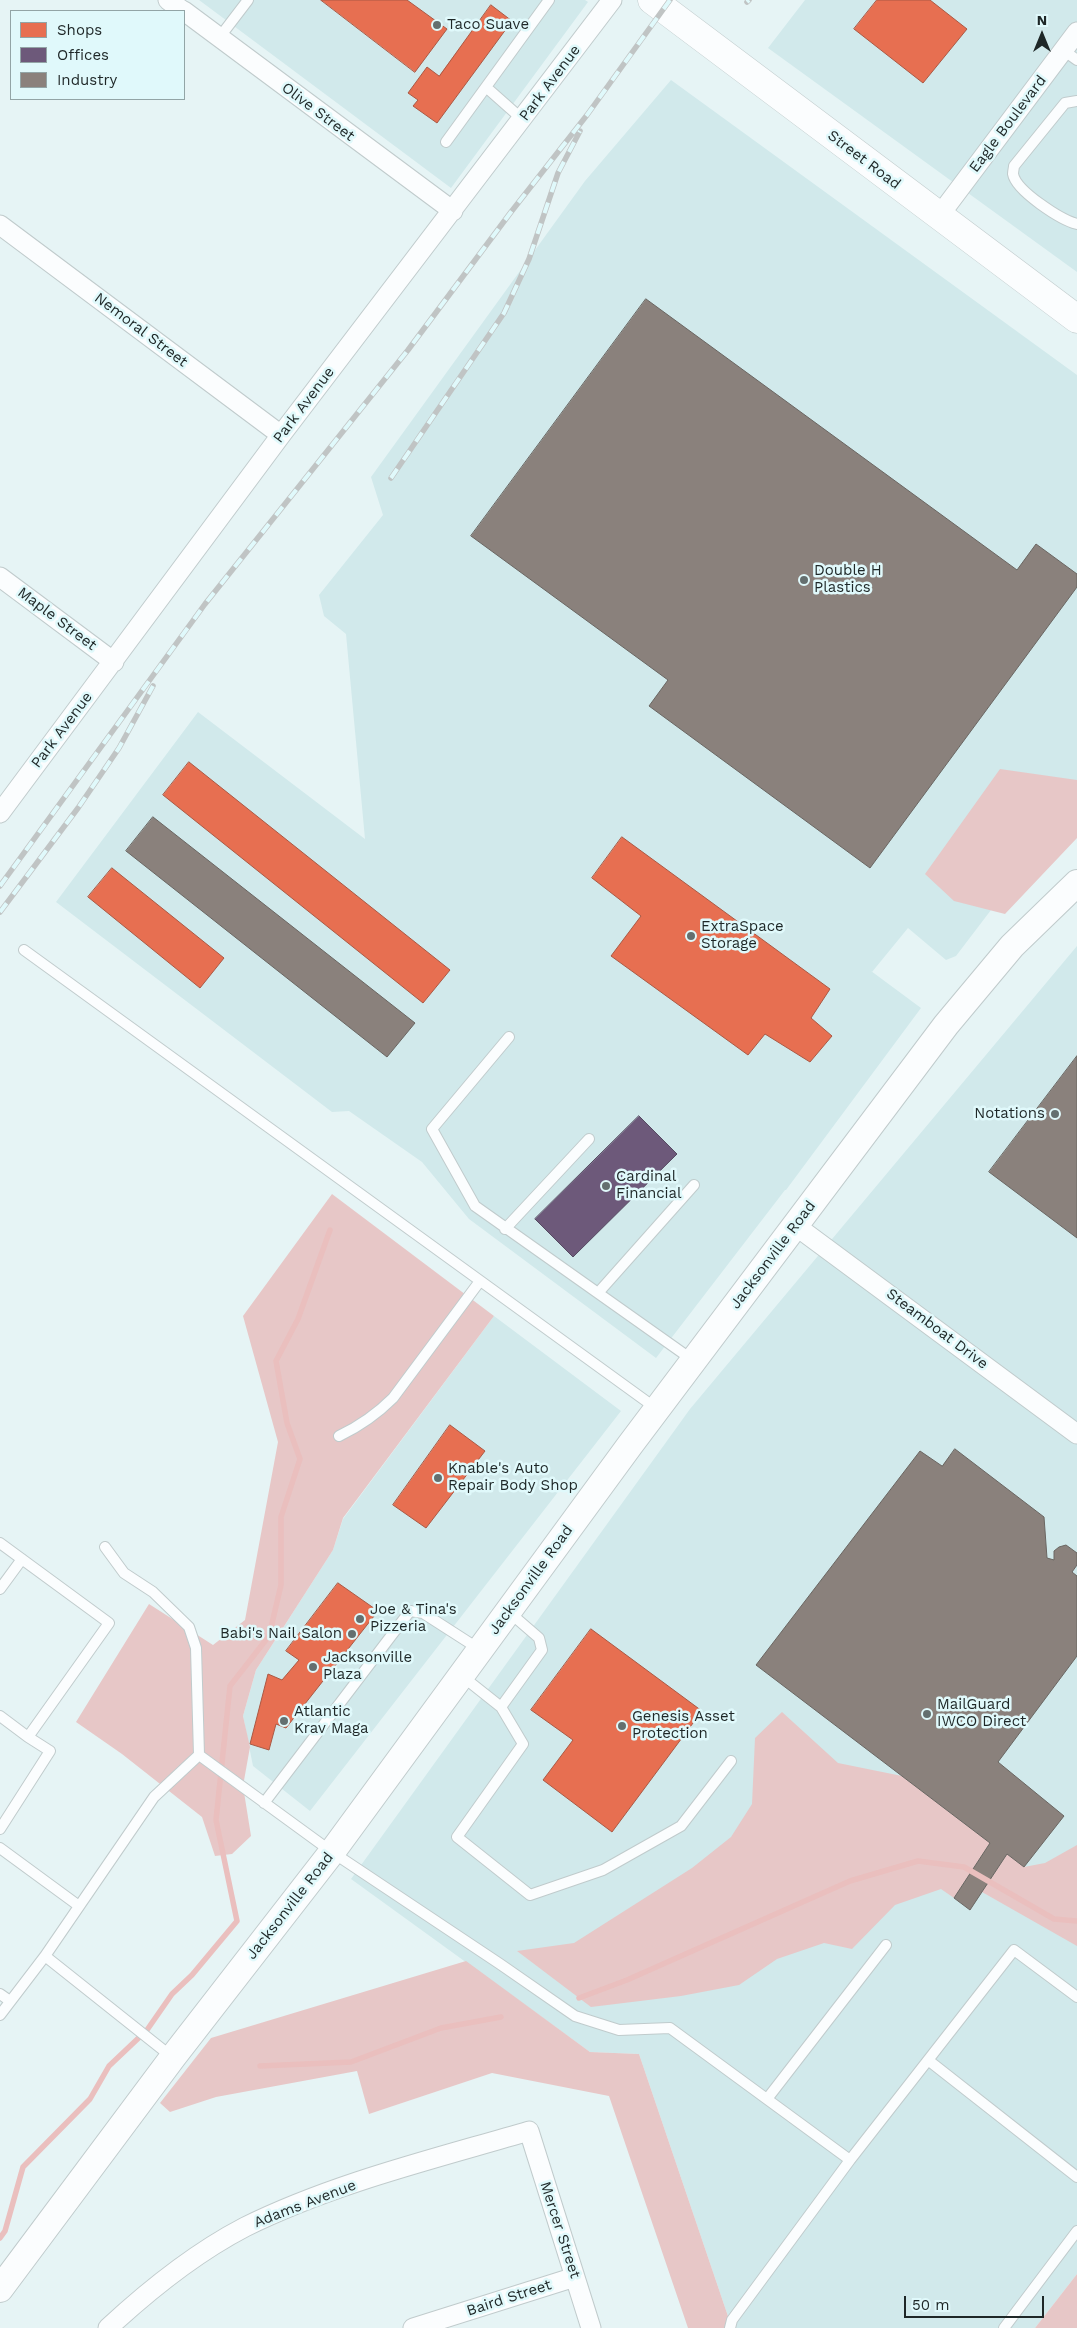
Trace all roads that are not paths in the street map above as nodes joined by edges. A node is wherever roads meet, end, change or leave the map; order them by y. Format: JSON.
{"nodes":[{"id":1,"x":168,"y":0,"type":"edge"},
{"id":2,"x":248,"y":0,"type":"edge"},
{"id":3,"x":549,"y":0,"type":"edge"},
{"id":4,"x":612,"y":0,"type":"edge"},
{"id":5,"x":652,"y":0,"type":"edge"},
{"id":6,"x":183,"y":10,"type":"edge"},
{"id":7,"x":185,"y":12,"type":"edge"},
{"id":8,"x":1077,"y":32,"type":"edge"},
{"id":9,"x":219,"y":38,"type":"junction"},
{"id":10,"x":1070,"y":55,"type":"edge"},
{"id":11,"x":488,"y":88,"type":"junction"},
{"id":12,"x":1077,"y":101,"type":"edge"},
{"id":13,"x":522,"y":119,"type":"junction"},
{"id":14,"x":446,"y":142,"type":"dead end"},
{"id":15,"x":453,"y":211,"type":"junction"},
{"id":16,"x":939,"y":216,"type":"junction"},
{"id":17,"x":1077,"y":224,"type":"edge"},
{"id":18,"x":0,"y":225,"type":"edge"},
{"id":19,"x":1077,"y":319,"type":"edge"},
{"id":20,"x":281,"y":435,"type":"junction"},
{"id":21,"x":0,"y":577,"type":"edge"},
{"id":22,"x":114,"y":662,"type":"junction"},
{"id":23,"x":0,"y":813,"type":"edge"},
{"id":24,"x":1077,"y":884,"type":"edge"},
{"id":25,"x":24,"y":950,"type":"dead end"},
{"id":26,"x":509,"y":1037,"type":"dead end"},
{"id":27,"x":589,"y":1138,"type":"dead end"},
{"id":28,"x":694,"y":1185,"type":"dead end"},
{"id":29,"x":796,"y":1226,"type":"junction"},
{"id":30,"x":505,"y":1229,"type":"junction"},
{"id":31,"x":480,"y":1281,"type":"junction"},
{"id":32,"x":598,"y":1293,"type":"junction"},
{"id":33,"x":694,"y":1361,"type":"junction"},
{"id":34,"x":658,"y":1410,"type":"junction"},
{"id":35,"x":1077,"y":1434,"type":"edge"},
{"id":36,"x":339,"y":1436,"type":"dead end"},
{"id":37,"x":0,"y":1542,"type":"edge"},
{"id":38,"x":105,"y":1547,"type":"dead end"},
{"id":39,"x":22,"y":1559,"type":"junction"},
{"id":40,"x":0,"y":1589,"type":"edge"},
{"id":41,"x":508,"y":1612,"type":"junction"},
{"id":42,"x":480,"y":1650,"type":"junction"},
{"id":43,"x":462,"y":1675,"type":"junction"},
{"id":44,"x":502,"y":1707,"type":"junction"},
{"id":45,"x":0,"y":1716,"type":"edge"},
{"id":46,"x":28,"y":1737,"type":"junction"},
{"id":47,"x":199,"y":1755,"type":"junction"},
{"id":48,"x":731,"y":1762,"type":"dead end"},
{"id":49,"x":264,"y":1803,"type":"junction"},
{"id":50,"x":0,"y":1829,"type":"edge"},
{"id":51,"x":0,"y":1848,"type":"edge"},
{"id":52,"x":332,"y":1852,"type":"junction"},
{"id":53,"x":79,"y":1906,"type":"junction"},
{"id":54,"x":886,"y":1945,"type":"dead end"},
{"id":55,"x":45,"y":1956,"type":"junction"},
{"id":56,"x":0,"y":1994,"type":"edge"},
{"id":57,"x":1077,"y":1997,"type":"edge"},
{"id":58,"x":10,"y":2001,"type":"junction"},
{"id":59,"x":0,"y":2015,"type":"edge"},
{"id":60,"x":173,"y":2057,"type":"junction"},
{"id":61,"x":928,"y":2060,"type":"junction"},
{"id":62,"x":767,"y":2100,"type":"junction"},
{"id":63,"x":529,"y":2131,"type":"joint"},
{"id":64,"x":850,"y":2160,"type":"junction"},
{"id":65,"x":1077,"y":2177,"type":"edge"},
{"id":66,"x":1077,"y":2231,"type":"edge"},
{"id":67,"x":575,"y":2276,"type":"junction"},
{"id":68,"x":0,"y":2290,"type":"edge"},
{"id":69,"x":108,"y":2328,"type":"edge"},
{"id":70,"x":413,"y":2328,"type":"edge"},
{"id":71,"x":591,"y":2328,"type":"edge"},
{"id":72,"x":730,"y":2328,"type":"edge"},
{"id":73,"x":1004,"y":2328,"type":"edge"}],
"edges":[{"from":1,"to":6,"type":"street","name":"Olive Street"},
{"from":2,"to":9,"type":"lane"},
{"from":3,"to":11,"type":"lane"},
{"from":4,"to":13,"type":"street","name":"Park Avenue"},
{"from":5,"to":16,"type":"main road","name":"Street Road"},
{"from":7,"to":9,"type":"street","name":"Olive Street"},
{"from":8,"to":10,"type":"street","name":"Eagle Boulevard"},
{"from":9,"to":15,"type":"street","name":"Olive Street"},
{"from":10,"to":16,"type":"street","name":"Eagle Boulevard"},
{"from":11,"to":13,"type":"lane"},
{"from":11,"to":14,"type":"lane"},
{"from":12,"to":17,"type":"lane"},
{"from":13,"to":15,"type":"street","name":"Park Avenue"},
{"from":15,"to":20,"type":"street","name":"Park Avenue"},
{"from":16,"to":19,"type":"main road","name":"Street Road"},
{"from":18,"to":20,"type":"street","name":"Nemoral Street"},
{"from":20,"to":22,"type":"street","name":"Park Avenue"},
{"from":21,"to":22,"type":"street","name":"Maple Street"},
{"from":22,"to":23,"type":"street","name":"Park Avenue"},
{"from":24,"to":29,"type":"main road","name":"Jacksonville Road"},
{"from":25,"to":31,"type":"lane"},
{"from":26,"to":30,"type":"lane"},
{"from":27,"to":30,"type":"lane"},
{"from":28,"to":32,"type":"lane"},
{"from":29,"to":33,"type":"main road","name":"Jacksonville Road"},
{"from":29,"to":35,"type":"street","name":"Steamboat Drive"},
{"from":30,"to":32,"type":"lane"},
{"from":31,"to":34,"type":"lane"},
{"from":31,"to":36,"type":"lane"},
{"from":32,"to":33,"type":"lane"},
{"from":33,"to":34,"type":"main road","name":"Jacksonville Road"},
{"from":34,"to":41,"type":"main road","name":"Jacksonville Road"},
{"from":37,"to":39,"type":"lane"},
{"from":38,"to":47,"type":"lane"},
{"from":39,"to":40,"type":"lane"},
{"from":39,"to":46,"type":"lane"},
{"from":41,"to":42,"type":"main road","name":"Jacksonville Road"},
{"from":41,"to":44,"type":"lane"},
{"from":42,"to":43,"type":"main road","name":"Jacksonville Road"},
{"from":42,"to":49,"type":"lane"},
{"from":43,"to":44,"type":"lane"},
{"from":43,"to":52,"type":"main road","name":"Jacksonville Road"},
{"from":44,"to":48,"type":"lane"},
{"from":45,"to":46,"type":"lane"},
{"from":46,"to":50,"type":"lane"},
{"from":47,"to":49,"type":"lane"},
{"from":47,"to":53,"type":"lane"},
{"from":49,"to":52,"type":"lane"},
{"from":51,"to":53,"type":"lane"},
{"from":52,"to":60,"type":"main road","name":"Jacksonville Road"},
{"from":52,"to":62,"type":"lane"},
{"from":53,"to":55,"type":"lane"},
{"from":54,"to":62,"type":"lane"},
{"from":55,"to":58,"type":"lane"},
{"from":55,"to":60,"type":"lane"},
{"from":56,"to":58,"type":"lane"},
{"from":57,"to":61,"type":"lane"},
{"from":58,"to":59,"type":"lane"},
{"from":60,"to":68,"type":"main road","name":"Jacksonville Road"},
{"from":61,"to":64,"type":"lane"},
{"from":61,"to":65,"type":"lane"},
{"from":62,"to":64,"type":"lane"},
{"from":63,"to":67,"type":"street","name":"Mercer Street"},
{"from":63,"to":69,"type":"street","name":"Adams Avenue"},
{"from":64,"to":72,"type":"lane"},
{"from":66,"to":73,"type":"lane"},
{"from":67,"to":70,"type":"street","name":"Baird Street"},
{"from":67,"to":71,"type":"street","name":"Mercer Street"}]}
